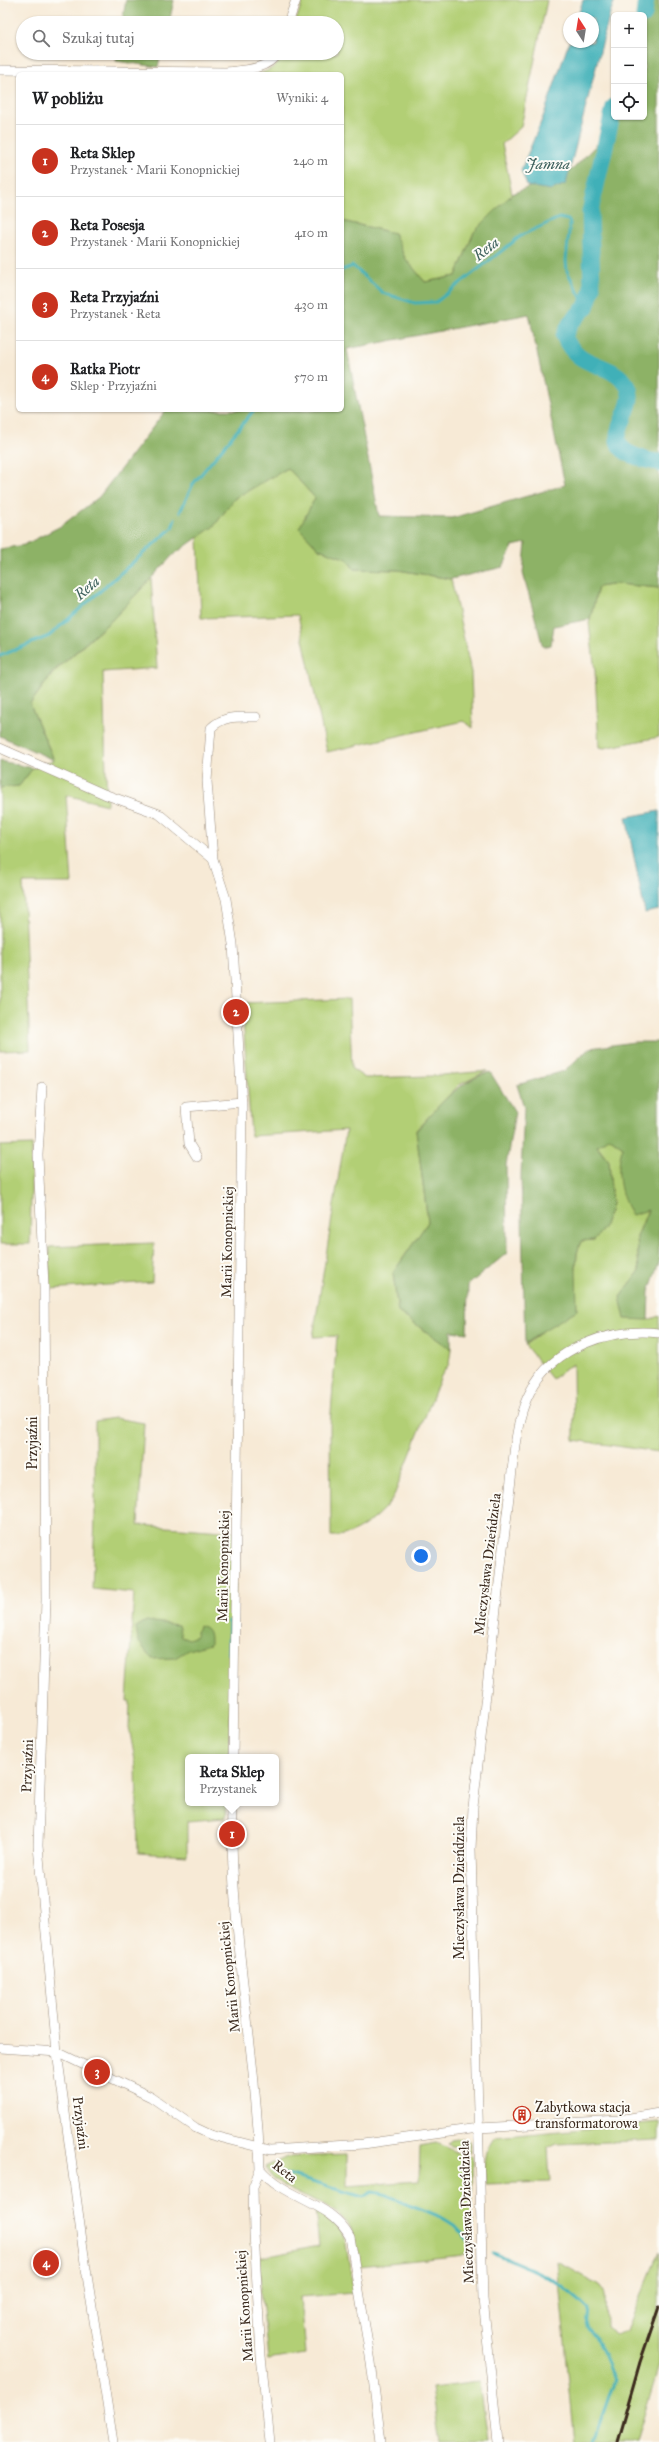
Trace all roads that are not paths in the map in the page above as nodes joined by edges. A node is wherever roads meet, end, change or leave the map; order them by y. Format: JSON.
{"nodes":[{"id":1,"x":296,"y":0,"type":"edge"},
{"id":2,"x":290,"y":16,"type":"edge"},
{"id":3,"x":271,"y":60,"type":"edge"},
{"id":4,"x":0,"y":70,"type":"edge"},
{"id":5,"x":226,"y":72,"type":"edge"},
{"id":6,"x":226,"y":72,"type":"edge"},
{"id":7,"x":256,"y":717,"type":"dead end"},
{"id":8,"x":0,"y":748,"type":"edge"},
{"id":9,"x":213,"y":859,"type":"junction"},
{"id":10,"x":42,"y":1087,"type":"dead end"},
{"id":11,"x":242,"y":1102,"type":"junction"},
{"id":12,"x":197,"y":1157,"type":"dead end"},
{"id":13,"x":659,"y":1333,"type":"edge"},
{"id":14,"x":233,"y":1754,"type":"edge"},
{"id":15,"x":232,"y":1806,"type":"edge"},
{"id":16,"x":0,"y":2048,"type":"edge"},
{"id":17,"x":57,"y":2052,"type":"junction"},
{"id":18,"x":659,"y":2113,"type":"edge"},
{"id":19,"x":478,"y":2128,"type":"junction"},
{"id":20,"x":259,"y":2147,"type":"junction"},
{"id":21,"x":260,"y":2169,"type":"junction"},
{"id":22,"x":113,"y":2442,"type":"edge"},
{"id":23,"x":270,"y":2442,"type":"edge"},
{"id":24,"x":381,"y":2442,"type":"edge"},
{"id":25,"x":498,"y":2442,"type":"edge"}],
"edges":[{"from":1,"to":2,"type":"street"},
{"from":3,"to":6,"type":"street"},
{"from":4,"to":5,"type":"street"},
{"from":7,"to":9,"type":"street","name":"Marii Konopnickiej"},
{"from":8,"to":9,"type":"street"},
{"from":9,"to":11,"type":"street","name":"Marii Konopnickiej"},
{"from":10,"to":17,"type":"street","name":"Przyjaźni"},
{"from":11,"to":12,"type":"street"},
{"from":11,"to":14,"type":"street","name":"Marii Konopnickiej"},
{"from":13,"to":19,"type":"street","name":"Mieczysława Dzieńdziela"},
{"from":15,"to":20,"type":"street","name":"Marii Konopnickiej"},
{"from":16,"to":17,"type":"street"},
{"from":17,"to":20,"type":"street"},
{"from":17,"to":22,"type":"street","name":"Przyjaźni"},
{"from":18,"to":19,"type":"street"},
{"from":19,"to":20,"type":"street"},
{"from":19,"to":25,"type":"street","name":"Mieczysława Dzieńdziela"},
{"from":20,"to":21,"type":"street","name":"Reta"},
{"from":21,"to":23,"type":"street","name":"Marii Konopnickiej"},
{"from":21,"to":24,"type":"street","name":"Reta"}]}
